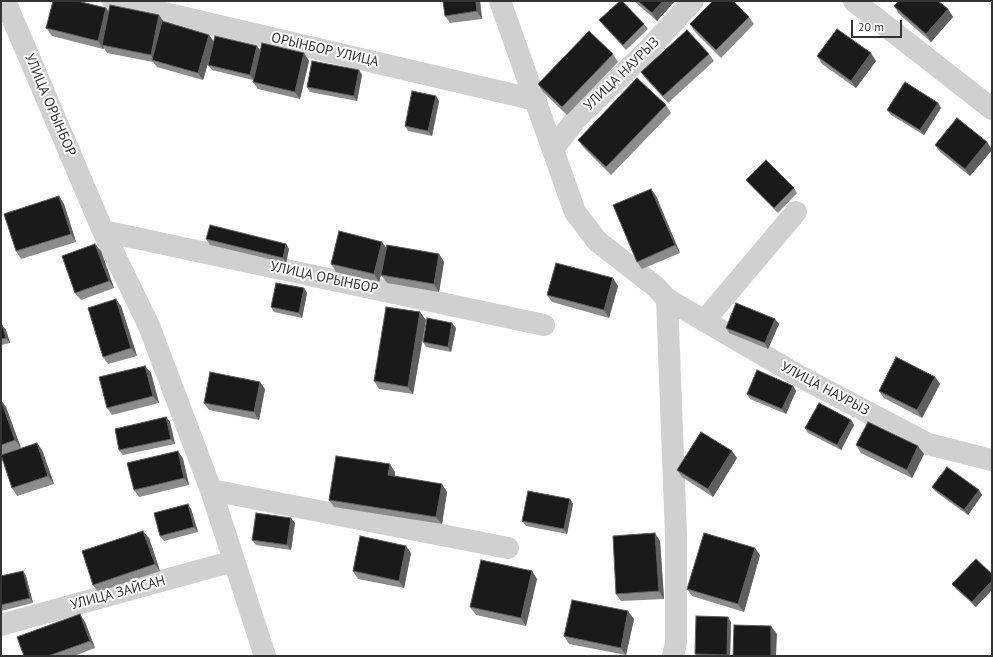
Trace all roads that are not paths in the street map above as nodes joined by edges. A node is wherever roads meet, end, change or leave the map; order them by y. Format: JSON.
{"nodes":[{"id":1,"x":5,"y":1,"type":"edge"},
{"id":2,"x":113,"y":1,"type":"edge"},
{"id":3,"x":500,"y":1,"type":"edge"},
{"id":4,"x":693,"y":1,"type":"edge"},
{"id":5,"x":854,"y":1,"type":"edge"},
{"id":6,"x":536,"y":100,"type":"junction"},
{"id":7,"x":992,"y":109,"type":"edge"},
{"id":8,"x":554,"y":149,"type":"junction"},
{"id":9,"x":796,"y":212,"type":"dead end"},
{"id":10,"x":103,"y":231,"type":"junction"},
{"id":11,"x":667,"y":299,"type":"junction"},
{"id":12,"x":704,"y":321,"type":"junction"},
{"id":13,"x":544,"y":325,"type":"dead end"},
{"id":14,"x":992,"y":460,"type":"edge"},
{"id":15,"x":211,"y":490,"type":"junction"},
{"id":16,"x":508,"y":548,"type":"dead end"},
{"id":17,"x":234,"y":561,"type":"junction"},
{"id":18,"x":1,"y":625,"type":"edge"},
{"id":19,"x":265,"y":656,"type":"edge"},
{"id":20,"x":673,"y":656,"type":"edge"}],
"edges":[{"from":1,"to":10,"type":"street","name":"УЛИЦА ОРЫНБОР"},
{"from":2,"to":6,"type":"street","name":"ОРЫНБОР УЛИЦА"},
{"from":3,"to":6,"type":"street","name":"УЛИЦА НАУРЫЗ"},
{"from":4,"to":8,"type":"street","name":"УЛИЦА НАУРЫЗ"},
{"from":5,"to":7,"type":"street"},
{"from":6,"to":8,"type":"street","name":"УЛИЦА НАУРЫЗ"},
{"from":8,"to":11,"type":"street","name":"УЛИЦА НАУРЫЗ"},
{"from":9,"to":12,"type":"street"},
{"from":10,"to":13,"type":"street","name":"УЛИЦА ОРЫНБОР"},
{"from":10,"to":15,"type":"street","name":"УЛИЦА ОРЫНБОР"},
{"from":11,"to":12,"type":"street","name":"УЛИЦА НАУРЫЗ"},
{"from":11,"to":20,"type":"street"},
{"from":12,"to":14,"type":"street","name":"УЛИЦА НАУРЫЗ"},
{"from":15,"to":16,"type":"street"},
{"from":15,"to":17,"type":"street","name":"УЛИЦА ОРЫНБОР"},
{"from":17,"to":18,"type":"street","name":"УЛИЦА ЗАЙСАН"},
{"from":17,"to":19,"type":"street","name":"УЛИЦА ОРЫНБОР"}]}
